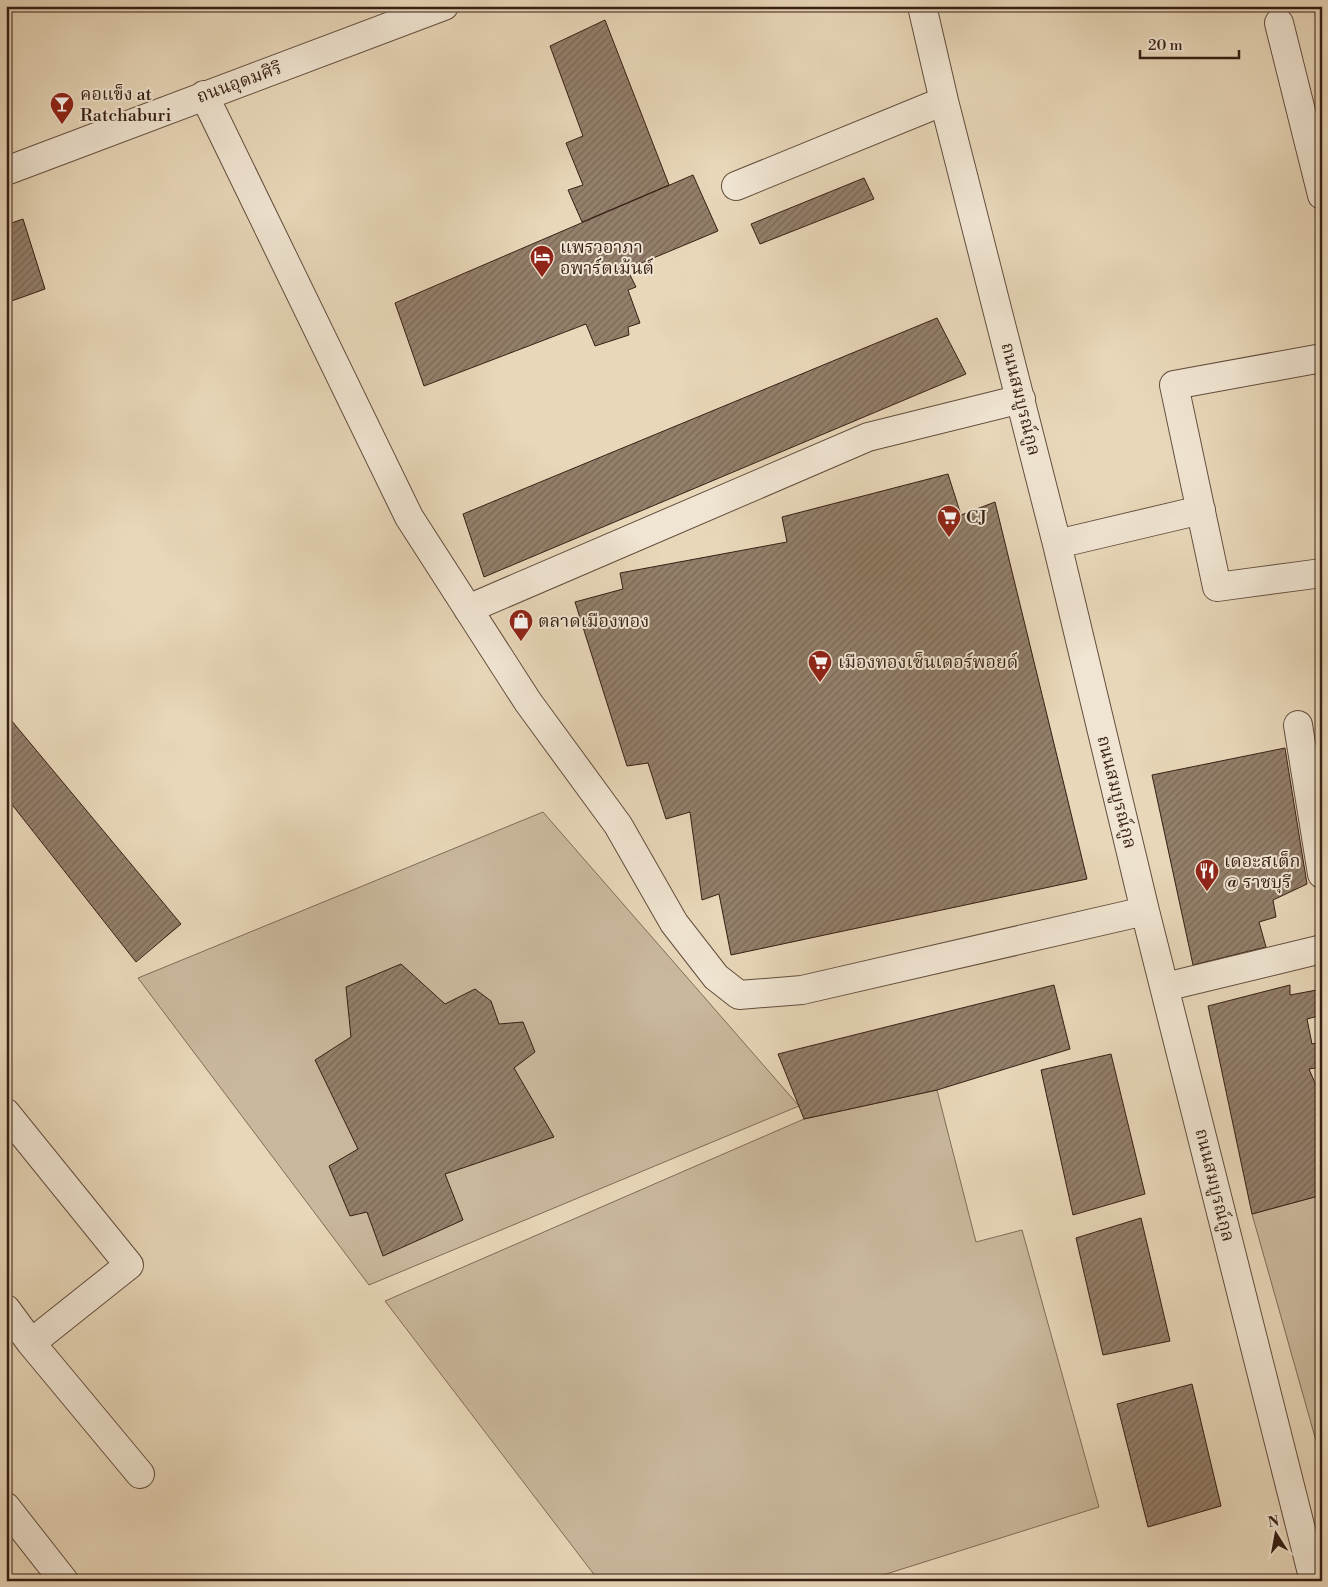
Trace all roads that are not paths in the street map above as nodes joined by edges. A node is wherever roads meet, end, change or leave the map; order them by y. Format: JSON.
{"nodes":[{"id":1,"x":444,"y":6,"type":"edge"},
{"id":2,"x":922,"y":6,"type":"edge"},
{"id":3,"x":1279,"y":23,"type":"dead end"},
{"id":4,"x":204,"y":95,"type":"junction"},
{"id":5,"x":944,"y":101,"type":"junction"},
{"id":6,"x":1317,"y":155,"type":"edge"},
{"id":7,"x":6,"y":171,"type":"edge"},
{"id":8,"x":736,"y":186,"type":"dead end"},
{"id":9,"x":1322,"y":195,"type":"edge"},
{"id":10,"x":1322,"y":358,"type":"edge"},
{"id":11,"x":1021,"y":399,"type":"junction"},
{"id":12,"x":1201,"y":510,"type":"junction"},
{"id":13,"x":1057,"y":544,"type":"junction"},
{"id":14,"x":1322,"y":573,"type":"edge"},
{"id":15,"x":468,"y":609,"type":"junction"},
{"id":16,"x":1298,"y":725,"type":"dead end"},
{"id":17,"x":1322,"y":874,"type":"edge"},
{"id":18,"x":1145,"y":911,"type":"junction"},
{"id":19,"x":1322,"y":949,"type":"edge"},
{"id":20,"x":1165,"y":987,"type":"junction"},
{"id":21,"x":6,"y":1113,"type":"edge"},
{"id":22,"x":6,"y":1309,"type":"edge"},
{"id":23,"x":31,"y":1343,"type":"junction"},
{"id":24,"x":140,"y":1474,"type":"dead end"},
{"id":25,"x":6,"y":1507,"type":"edge"},
{"id":26,"x":1313,"y":1579,"type":"edge"},
{"id":27,"x":64,"y":1581,"type":"edge"}],
"edges":[{"from":1,"to":4,"type":"street","name":"ถนนอุดมศิริ"},
{"from":2,"to":5,"type":"street","name":"ถนนสมบูรณ์กูล"},
{"from":3,"to":6,"type":"street"},
{"from":4,"to":7,"type":"street","name":"ถนนอุดมศิริ"},
{"from":4,"to":15,"type":"street"},
{"from":5,"to":8,"type":"street"},
{"from":5,"to":11,"type":"street","name":"ถนนสมบูรณ์กูล"},
{"from":6,"to":9,"type":"street"},
{"from":10,"to":12,"type":"street"},
{"from":11,"to":13,"type":"street","name":"ถนนสมบูรณ์กูล"},
{"from":11,"to":15,"type":"street"},
{"from":12,"to":13,"type":"street"},
{"from":12,"to":14,"type":"street"},
{"from":13,"to":18,"type":"street","name":"ถนนสมบูรณ์กูล"},
{"from":15,"to":18,"type":"street"},
{"from":16,"to":17,"type":"street"},
{"from":18,"to":20,"type":"street","name":"ถนนสมบูรณ์กูล"},
{"from":19,"to":20,"type":"street"},
{"from":20,"to":26,"type":"street","name":"ถนนสมบูรณ์กูล"},
{"from":21,"to":23,"type":"street"},
{"from":22,"to":23,"type":"street"},
{"from":23,"to":24,"type":"street"},
{"from":25,"to":27,"type":"street"}]}
